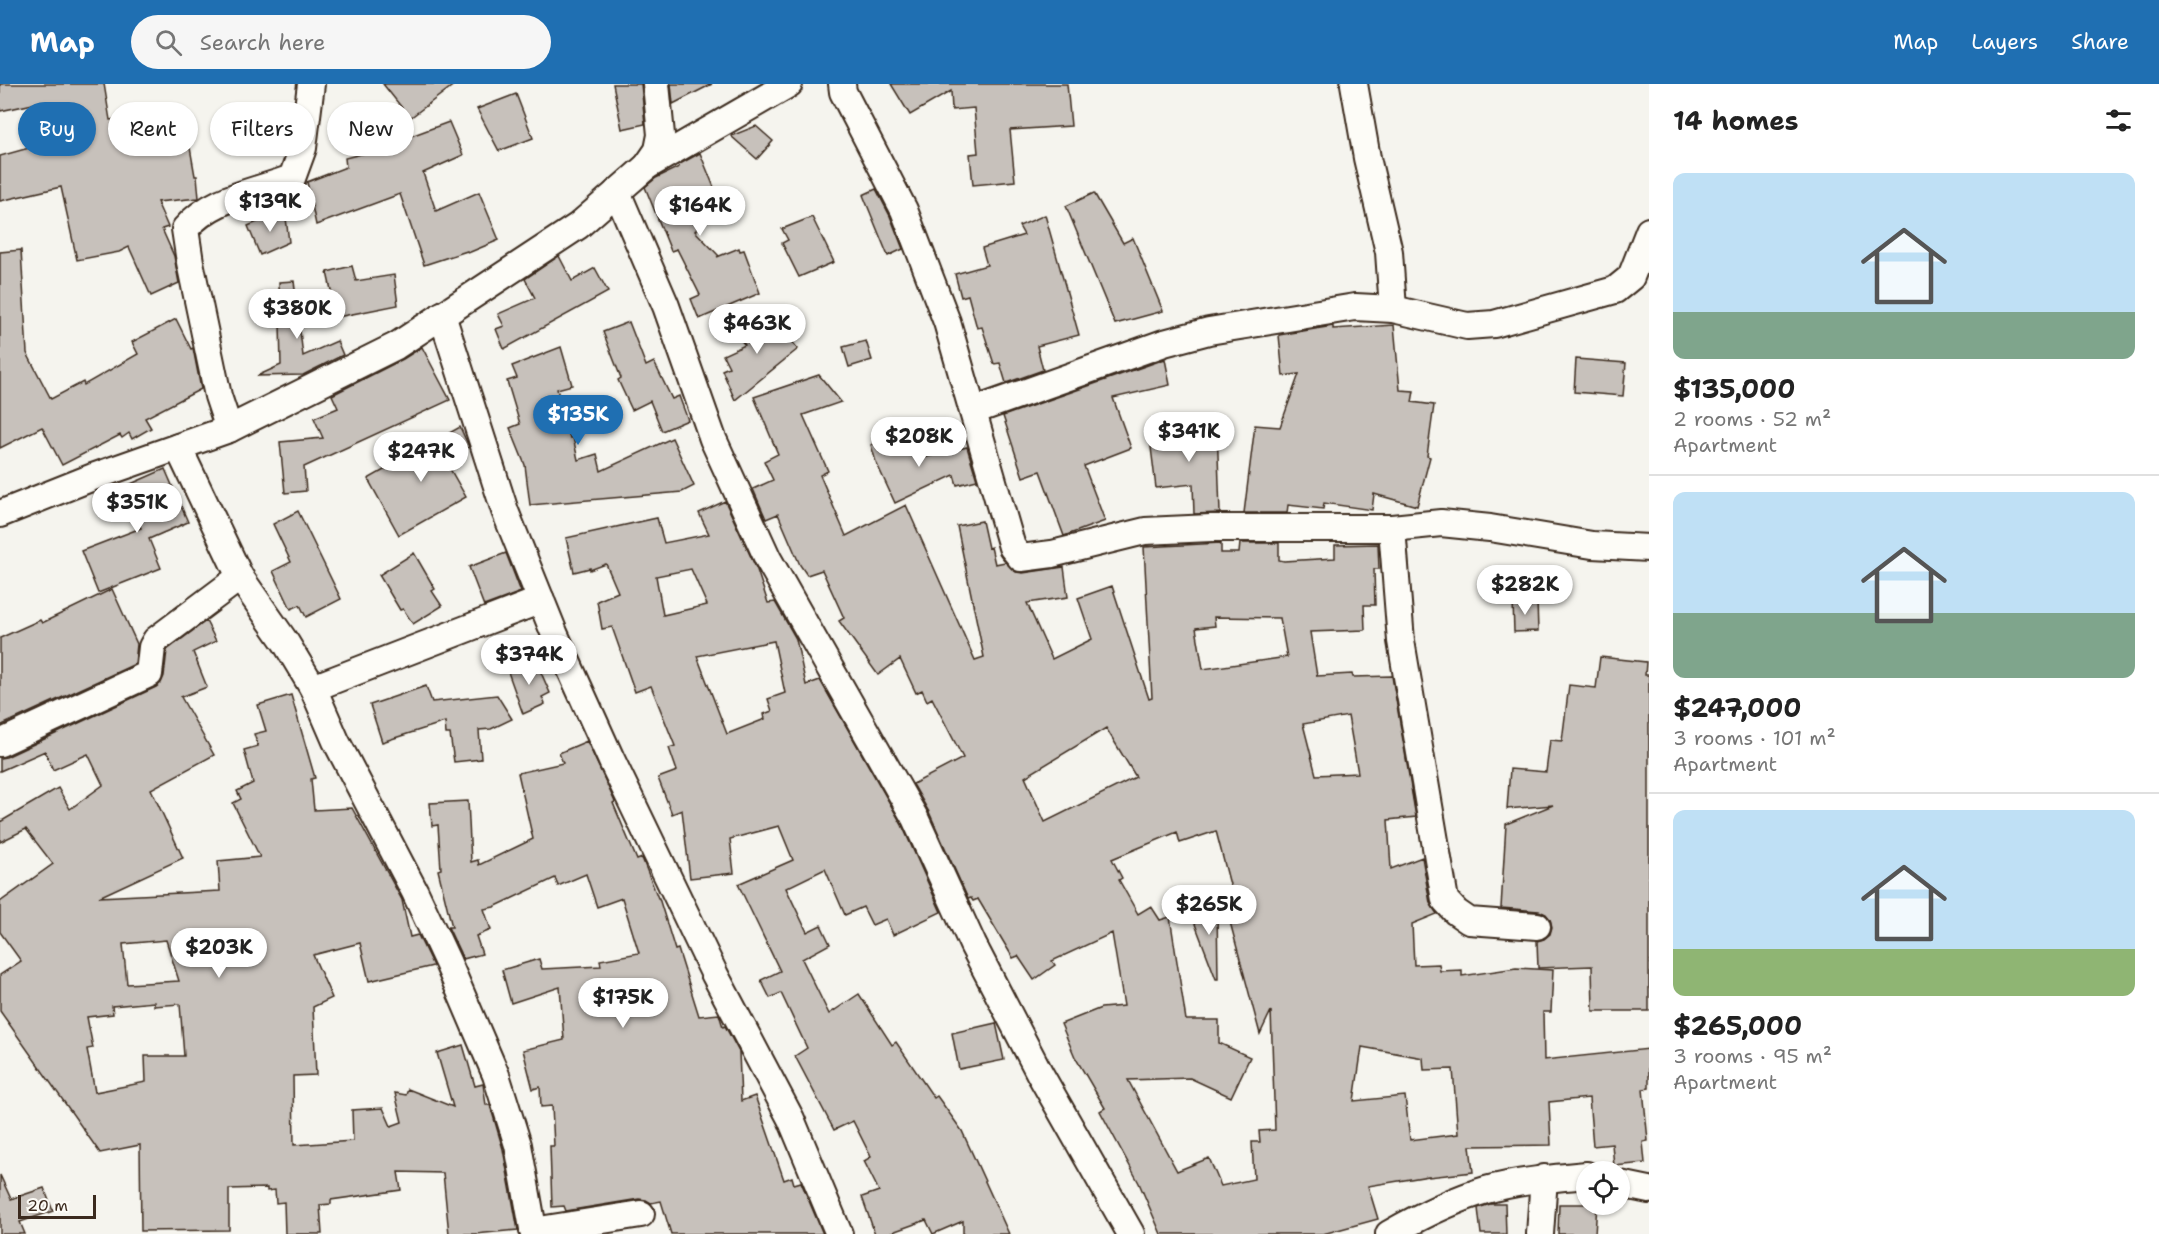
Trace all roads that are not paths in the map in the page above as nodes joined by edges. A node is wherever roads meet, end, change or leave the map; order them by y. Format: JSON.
{"nodes":[{"id":1,"x":311,"y":84,"type":"edge"},
{"id":2,"x":656,"y":84,"type":"edge"},
{"id":3,"x":789,"y":84,"type":"edge"},
{"id":4,"x":842,"y":84,"type":"edge"},
{"id":5,"x":1354,"y":84,"type":"edge"},
{"id":6,"x":647,"y":166,"type":"junction"},
{"id":7,"x":617,"y":192,"type":"junction"},
{"id":8,"x":1649,"y":231,"type":"edge"},
{"id":9,"x":1393,"y":309,"type":"junction"},
{"id":10,"x":442,"y":315,"type":"junction"},
{"id":11,"x":973,"y":411,"type":"junction"},
{"id":12,"x":230,"y":429,"type":"junction"},
{"id":13,"x":178,"y":447,"type":"junction"},
{"id":14,"x":0,"y":514,"type":"edge"},
{"id":15,"x":1392,"y":528,"type":"junction"},
{"id":16,"x":1649,"y":548,"type":"edge"},
{"id":17,"x":240,"y":577,"type":"junction"},
{"id":18,"x":541,"y":600,"type":"junction"},
{"id":19,"x":313,"y":688,"type":"junction"},
{"id":20,"x":0,"y":743,"type":"edge"},
{"id":21,"x":1537,"y":926,"type":"dead end"},
{"id":22,"x":1576,"y":1176,"type":"edge"},
{"id":23,"x":1544,"y":1178,"type":"junction"},
{"id":24,"x":1630,"y":1186,"type":"edge"},
{"id":25,"x":1649,"y":1190,"type":"edge"},
{"id":26,"x":641,"y":1214,"type":"dead end"},
{"id":27,"x":533,"y":1233,"type":"edge"},
{"id":28,"x":839,"y":1234,"type":"edge"},
{"id":29,"x":1131,"y":1234,"type":"edge"},
{"id":30,"x":1389,"y":1234,"type":"edge"},
{"id":31,"x":1540,"y":1234,"type":"edge"}],
"edges":[{"from":1,"to":12,"type":"street"},
{"from":2,"to":6,"type":"street"},
{"from":3,"to":6,"type":"street"},
{"from":4,"to":11,"type":"street"},
{"from":5,"to":9,"type":"street"},
{"from":6,"to":7,"type":"street"},
{"from":7,"to":10,"type":"street"},
{"from":7,"to":29,"type":"street"},
{"from":8,"to":9,"type":"street"},
{"from":9,"to":11,"type":"street"},
{"from":10,"to":12,"type":"street"},
{"from":10,"to":18,"type":"street"},
{"from":11,"to":15,"type":"street"},
{"from":12,"to":13,"type":"street"},
{"from":13,"to":14,"type":"street"},
{"from":13,"to":17,"type":"street"},
{"from":15,"to":16,"type":"street"},
{"from":15,"to":21,"type":"street"},
{"from":17,"to":19,"type":"street"},
{"from":17,"to":20,"type":"street"},
{"from":18,"to":19,"type":"street"},
{"from":18,"to":28,"type":"street"},
{"from":19,"to":27,"type":"street"},
{"from":22,"to":23,"type":"street"},
{"from":23,"to":30,"type":"street"},
{"from":23,"to":31,"type":"street"},
{"from":24,"to":25,"type":"street"},
{"from":26,"to":27,"type":"street"}]}
